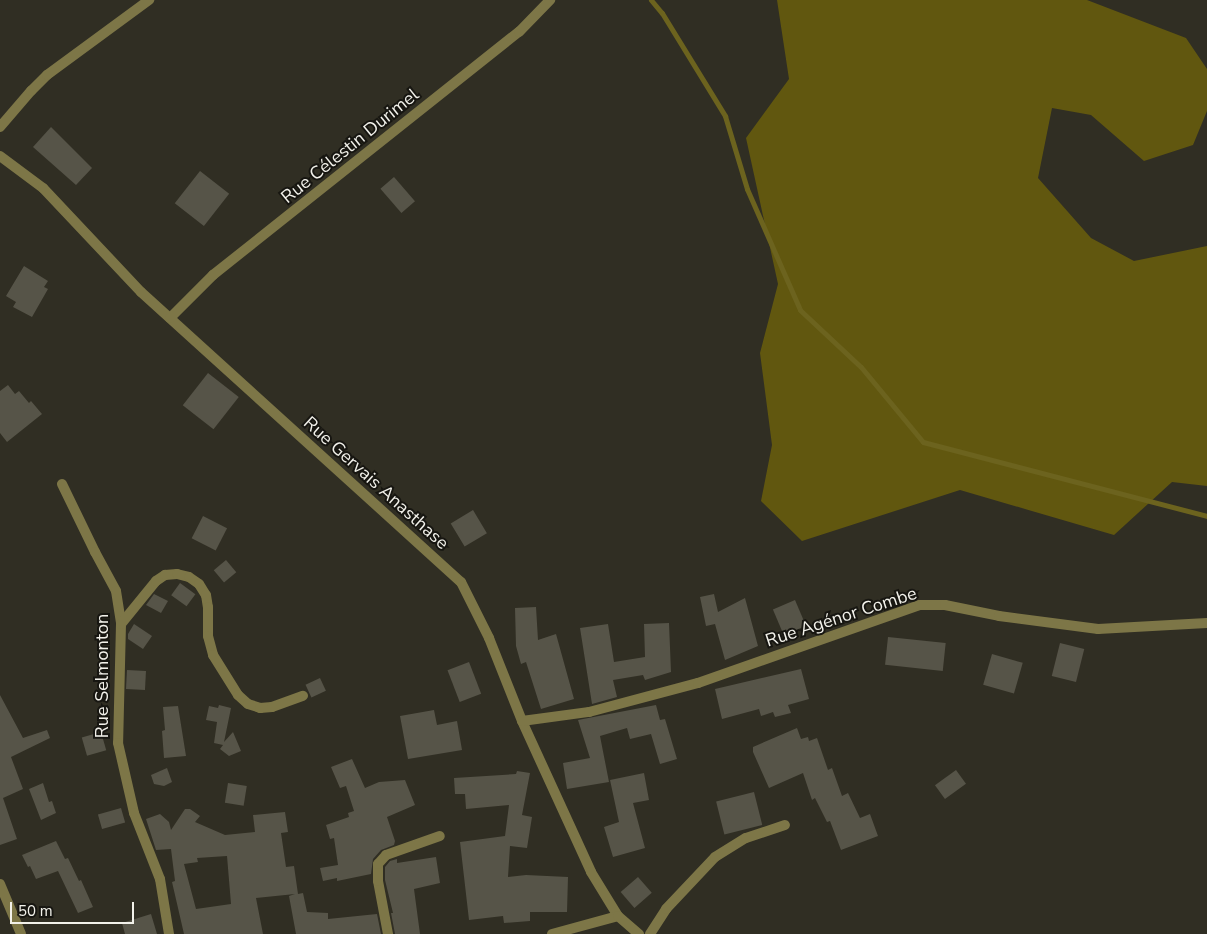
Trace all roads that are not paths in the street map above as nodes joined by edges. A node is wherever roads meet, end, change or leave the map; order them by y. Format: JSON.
{"nodes":[{"id":1,"x":149,"y":0,"type":"edge"},
{"id":2,"x":550,"y":0,"type":"edge"},
{"id":3,"x":0,"y":127,"type":"edge"},
{"id":4,"x":0,"y":156,"type":"edge"},
{"id":5,"x":170,"y":318,"type":"junction"},
{"id":6,"x":62,"y":484,"type":"dead end"},
{"id":7,"x":1207,"y":623,"type":"edge"},
{"id":8,"x":121,"y":624,"type":"junction"},
{"id":9,"x":303,"y":696,"type":"dead end"},
{"id":10,"x":522,"y":722,"type":"junction"},
{"id":11,"x":785,"y":825,"type":"dead end"},
{"id":12,"x":440,"y":836,"type":"dead end"},
{"id":13,"x":0,"y":884,"type":"edge"},
{"id":14,"x":618,"y":916,"type":"junction"},
{"id":15,"x":22,"y":934,"type":"edge"},
{"id":16,"x":169,"y":934,"type":"edge"},
{"id":17,"x":388,"y":934,"type":"edge"},
{"id":18,"x":552,"y":934,"type":"edge"},
{"id":19,"x":639,"y":934,"type":"edge"},
{"id":20,"x":650,"y":934,"type":"edge"}],
"edges":[{"from":1,"to":3,"type":"street"},
{"from":2,"to":5,"type":"street","name":"Rue Célestin Durimel"},
{"from":4,"to":5,"type":"street","name":"Rue Gervais Anasthase"},
{"from":5,"to":10,"type":"street","name":"Rue Gervais Anasthase"},
{"from":6,"to":8,"type":"street","name":"Rue Selmonton"},
{"from":7,"to":10,"type":"street","name":"Rue Agénor Combe"},
{"from":8,"to":9,"type":"street"},
{"from":8,"to":16,"type":"street","name":"Rue Selmonton"},
{"from":10,"to":14,"type":"street","name":"Rue Gervais Anasthase"},
{"from":11,"to":20,"type":"street"},
{"from":12,"to":17,"type":"street"},
{"from":13,"to":15,"type":"street"},
{"from":14,"to":18,"type":"street"},
{"from":14,"to":19,"type":"street","name":"Rue Gervais Anasthase"}]}
